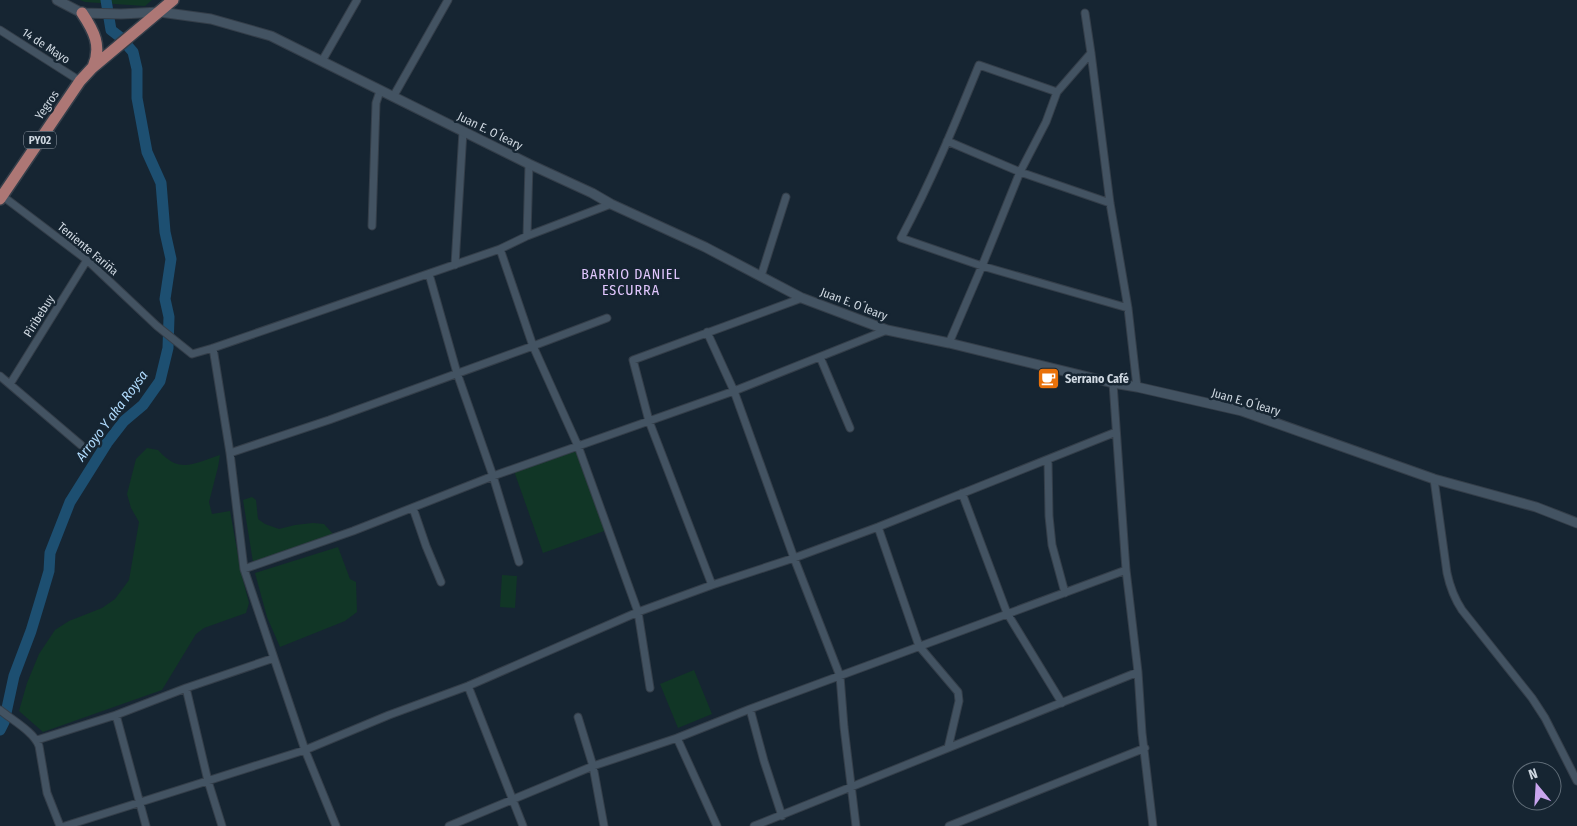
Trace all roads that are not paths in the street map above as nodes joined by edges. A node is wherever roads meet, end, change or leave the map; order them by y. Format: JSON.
{"nodes":[{"id":1,"x":57,"y":0,"type":"edge"},
{"id":2,"x":173,"y":0,"type":"edge"},
{"id":3,"x":357,"y":0,"type":"edge"},
{"id":4,"x":448,"y":0,"type":"edge"},
{"id":5,"x":160,"y":12,"type":"junction"},
{"id":6,"x":82,"y":13,"type":"junction"},
{"id":7,"x":1084,"y":13,"type":"dead end"},
{"id":8,"x":0,"y":30,"type":"edge"},
{"id":9,"x":1091,"y":53,"type":"junction"},
{"id":10,"x":322,"y":61,"type":"junction"},
{"id":11,"x":92,"y":68,"type":"junction"},
{"id":12,"x":80,"y":81,"type":"junction"},
{"id":13,"x":380,"y":91,"type":"junction"},
{"id":14,"x":1057,"y":92,"type":"junction"},
{"id":15,"x":393,"y":97,"type":"junction"},
{"id":16,"x":463,"y":131,"type":"junction"},
{"id":17,"x":947,"y":141,"type":"junction"},
{"id":18,"x":530,"y":164,"type":"junction"},
{"id":19,"x":1020,"y":172,"type":"junction"},
{"id":20,"x":1,"y":196,"type":"edge"},
{"id":21,"x":786,"y":197,"type":"dead end"},
{"id":22,"x":1110,"y":202,"type":"junction"},
{"id":23,"x":610,"y":204,"type":"junction"},
{"id":24,"x":372,"y":226,"type":"dead end"},
{"id":25,"x":528,"y":236,"type":"junction"},
{"id":26,"x":500,"y":250,"type":"junction"},
{"id":27,"x":87,"y":260,"type":"junction"},
{"id":28,"x":455,"y":265,"type":"junction"},
{"id":29,"x":982,"y":266,"type":"junction"},
{"id":30,"x":429,"y":274,"type":"junction"},
{"id":31,"x":761,"y":276,"type":"junction"},
{"id":32,"x":802,"y":298,"type":"junction"},
{"id":33,"x":1128,"y":308,"type":"junction"},
{"id":34,"x":608,"y":318,"type":"dead end"},
{"id":35,"x":887,"y":330,"type":"junction"},
{"id":36,"x":707,"y":332,"type":"junction"},
{"id":37,"x":949,"y":343,"type":"junction"},
{"id":38,"x":533,"y":346,"type":"junction"},
{"id":39,"x":213,"y":348,"type":"junction"},
{"id":40,"x":820,"y":357,"type":"junction"},
{"id":41,"x":457,"y":373,"type":"junction"},
{"id":42,"x":0,"y":376,"type":"edge"},
{"id":43,"x":1113,"y":383,"type":"junction"},
{"id":44,"x":10,"y":384,"type":"junction"},
{"id":45,"x":1137,"y":387,"type":"junction"},
{"id":46,"x":734,"y":391,"type":"junction"},
{"id":47,"x":649,"y":421,"type":"junction"},
{"id":48,"x":850,"y":428,"type":"dead end"},
{"id":49,"x":1116,"y":432,"type":"junction"},
{"id":50,"x":81,"y":445,"type":"dead end"},
{"id":51,"x":578,"y":446,"type":"junction"},
{"id":52,"x":230,"y":453,"type":"junction"},
{"id":53,"x":1048,"y":460,"type":"junction"},
{"id":54,"x":493,"y":476,"type":"junction"},
{"id":55,"x":1434,"y":479,"type":"junction"},
{"id":56,"x":962,"y":493,"type":"junction"},
{"id":57,"x":413,"y":508,"type":"junction"},
{"id":58,"x":1577,"y":523,"type":"edge"},
{"id":59,"x":878,"y":527,"type":"junction"},
{"id":60,"x":794,"y":558,"type":"junction"},
{"id":61,"x":519,"y":562,"type":"dead end"},
{"id":62,"x":244,"y":569,"type":"junction"},
{"id":63,"x":1126,"y":570,"type":"junction"},
{"id":64,"x":441,"y":582,"type":"dead end"},
{"id":65,"x":712,"y":585,"type":"junction"},
{"id":66,"x":1066,"y":593,"type":"junction"},
{"id":67,"x":638,"y":612,"type":"junction"},
{"id":68,"x":1007,"y":613,"type":"junction"},
{"id":69,"x":919,"y":646,"type":"junction"},
{"id":70,"x":274,"y":658,"type":"junction"},
{"id":71,"x":1138,"y":672,"type":"junction"},
{"id":72,"x":840,"y":676,"type":"junction"},
{"id":73,"x":468,"y":686,"type":"junction"},
{"id":74,"x":186,"y":688,"type":"junction"},
{"id":75,"x":650,"y":688,"type":"dead end"},
{"id":76,"x":1062,"y":702,"type":"junction"},
{"id":77,"x":750,"y":709,"type":"junction"},
{"id":78,"x":0,"y":710,"type":"edge"},
{"id":79,"x":116,"y":715,"type":"junction"},
{"id":80,"x":578,"y":716,"type":"dead end"},
{"id":81,"x":677,"y":738,"type":"junction"},
{"id":82,"x":37,"y":740,"type":"junction"},
{"id":83,"x":948,"y":748,"type":"junction"},
{"id":84,"x":1144,"y":748,"type":"junction"},
{"id":85,"x":305,"y":750,"type":"junction"},
{"id":86,"x":593,"y":766,"type":"junction"},
{"id":87,"x":208,"y":781,"type":"junction"},
{"id":88,"x":1577,"y":781,"type":"edge"},
{"id":89,"x":851,"y":788,"type":"junction"},
{"id":90,"x":513,"y":799,"type":"junction"},
{"id":91,"x":139,"y":803,"type":"junction"},
{"id":92,"x":782,"y":816,"type":"junction"},
{"id":93,"x":60,"y":826,"type":"edge"},
{"id":94,"x":65,"y":826,"type":"edge"},
{"id":95,"x":146,"y":826,"type":"edge"},
{"id":96,"x":222,"y":826,"type":"edge"},
{"id":97,"x":336,"y":826,"type":"edge"},
{"id":98,"x":449,"y":826,"type":"edge"},
{"id":99,"x":523,"y":826,"type":"edge"},
{"id":100,"x":604,"y":826,"type":"edge"},
{"id":101,"x":717,"y":826,"type":"edge"},
{"id":102,"x":754,"y":826,"type":"edge"},
{"id":103,"x":856,"y":826,"type":"edge"},
{"id":104,"x":949,"y":826,"type":"edge"},
{"id":105,"x":1153,"y":826,"type":"edge"}],
"edges":[{"from":1,"to":6,"type":"street"},
{"from":2,"to":5,"type":"main road","number":"PY02"},
{"from":3,"to":10,"type":"street"},
{"from":4,"to":15,"type":"street"},
{"from":5,"to":6,"type":"street","name":"Juan E. O´leary"},
{"from":5,"to":10,"type":"street","name":"Juan E. O´leary"},
{"from":5,"to":11,"type":"main road","name":"Yegros","number":"PY02"},
{"from":6,"to":11,"type":"main road"},
{"from":7,"to":9,"type":"street"},
{"from":8,"to":12,"type":"street","name":"14 de Mayo"},
{"from":9,"to":14,"type":"street"},
{"from":9,"to":22,"type":"street"},
{"from":10,"to":13,"type":"street","name":"Juan E. O´leary"},
{"from":11,"to":12,"type":"main road","name":"Yegros","number":"PY02"},
{"from":12,"to":20,"type":"main road","name":"Yegros","number":"PY02"},
{"from":13,"to":15,"type":"street","name":"Juan E. O´leary"},
{"from":13,"to":24,"type":"street"},
{"from":14,"to":17,"type":"street"},
{"from":14,"to":19,"type":"street"},
{"from":15,"to":16,"type":"street","name":"Juan E. O´leary"},
{"from":16,"to":18,"type":"street","name":"Juan E. O´leary"},
{"from":16,"to":28,"type":"street"},
{"from":17,"to":19,"type":"street"},
{"from":17,"to":29,"type":"street"},
{"from":18,"to":23,"type":"street","name":"Juan E. O´leary"},
{"from":18,"to":25,"type":"street"},
{"from":19,"to":22,"type":"street"},
{"from":19,"to":29,"type":"street"},
{"from":20,"to":27,"type":"street","name":"Teniente Fariña"},
{"from":21,"to":31,"type":"street"},
{"from":22,"to":33,"type":"street"},
{"from":23,"to":25,"type":"street"},
{"from":23,"to":31,"type":"street","name":"Juan E. O´leary"},
{"from":25,"to":26,"type":"street"},
{"from":26,"to":28,"type":"street"},
{"from":26,"to":38,"type":"street"},
{"from":27,"to":39,"type":"street","name":"Teniente Fariña"},
{"from":27,"to":44,"type":"street","name":"Piribebuy"},
{"from":28,"to":30,"type":"street"},
{"from":29,"to":33,"type":"street"},
{"from":29,"to":37,"type":"street"},
{"from":30,"to":39,"type":"street"},
{"from":30,"to":41,"type":"street"},
{"from":31,"to":32,"type":"street","name":"Juan E. O´leary"},
{"from":32,"to":35,"type":"street","name":"Juan E. O´leary"},
{"from":32,"to":36,"type":"street"},
{"from":33,"to":45,"type":"street"},
{"from":34,"to":38,"type":"street"},
{"from":35,"to":37,"type":"street","name":"Juan E. O´leary"},
{"from":35,"to":40,"type":"street"},
{"from":36,"to":46,"type":"street"},
{"from":36,"to":47,"type":"street"},
{"from":37,"to":43,"type":"street","name":"Juan E. O´leary"},
{"from":38,"to":41,"type":"street"},
{"from":38,"to":51,"type":"street"},
{"from":39,"to":52,"type":"street"},
{"from":40,"to":46,"type":"street"},
{"from":40,"to":48,"type":"street"},
{"from":41,"to":52,"type":"street"},
{"from":41,"to":54,"type":"street"},
{"from":42,"to":44,"type":"street"},
{"from":43,"to":45,"type":"street","name":"Juan E. O´leary"},
{"from":43,"to":49,"type":"street"},
{"from":44,"to":50,"type":"street"},
{"from":45,"to":55,"type":"street","name":"Juan E. O´leary"},
{"from":46,"to":47,"type":"street"},
{"from":46,"to":60,"type":"street"},
{"from":47,"to":51,"type":"street"},
{"from":47,"to":65,"type":"street"},
{"from":49,"to":53,"type":"street"},
{"from":49,"to":63,"type":"street"},
{"from":51,"to":54,"type":"street"},
{"from":51,"to":67,"type":"street"},
{"from":52,"to":62,"type":"street"},
{"from":53,"to":56,"type":"street"},
{"from":53,"to":66,"type":"street"},
{"from":54,"to":57,"type":"street"},
{"from":54,"to":61,"type":"street"},
{"from":55,"to":58,"type":"street","name":"Juan E. O´leary"},
{"from":55,"to":88,"type":"street"},
{"from":56,"to":59,"type":"street"},
{"from":56,"to":68,"type":"street"},
{"from":57,"to":62,"type":"street"},
{"from":57,"to":64,"type":"street"},
{"from":59,"to":60,"type":"street"},
{"from":59,"to":69,"type":"street"},
{"from":60,"to":65,"type":"street"},
{"from":60,"to":72,"type":"street"},
{"from":62,"to":70,"type":"street"},
{"from":63,"to":66,"type":"street"},
{"from":63,"to":71,"type":"street"},
{"from":65,"to":67,"type":"street"},
{"from":66,"to":68,"type":"street"},
{"from":67,"to":73,"type":"street"},
{"from":67,"to":75,"type":"street"},
{"from":68,"to":69,"type":"street"},
{"from":68,"to":76,"type":"street"},
{"from":69,"to":72,"type":"street"},
{"from":69,"to":83,"type":"street"},
{"from":70,"to":74,"type":"street"},
{"from":70,"to":85,"type":"street"},
{"from":71,"to":76,"type":"street"},
{"from":71,"to":84,"type":"street"},
{"from":72,"to":77,"type":"street"},
{"from":72,"to":89,"type":"street"},
{"from":73,"to":85,"type":"street"},
{"from":73,"to":90,"type":"street"},
{"from":74,"to":79,"type":"street"},
{"from":74,"to":87,"type":"street"},
{"from":76,"to":83,"type":"street"},
{"from":77,"to":81,"type":"street"},
{"from":77,"to":92,"type":"street"},
{"from":78,"to":82,"type":"street"},
{"from":79,"to":82,"type":"street"},
{"from":79,"to":91,"type":"street"},
{"from":80,"to":86,"type":"street"},
{"from":81,"to":86,"type":"street"},
{"from":81,"to":101,"type":"street"},
{"from":82,"to":93,"type":"street"},
{"from":83,"to":89,"type":"street"},
{"from":84,"to":104,"type":"street"},
{"from":84,"to":105,"type":"street"},
{"from":85,"to":87,"type":"street"},
{"from":85,"to":97,"type":"street"},
{"from":86,"to":90,"type":"street"},
{"from":86,"to":100,"type":"street"},
{"from":87,"to":91,"type":"street"},
{"from":87,"to":96,"type":"street"},
{"from":89,"to":92,"type":"street"},
{"from":89,"to":103,"type":"street"},
{"from":90,"to":98,"type":"street"},
{"from":90,"to":99,"type":"street"},
{"from":91,"to":94,"type":"street"},
{"from":91,"to":95,"type":"street"},
{"from":92,"to":102,"type":"street"}]}
